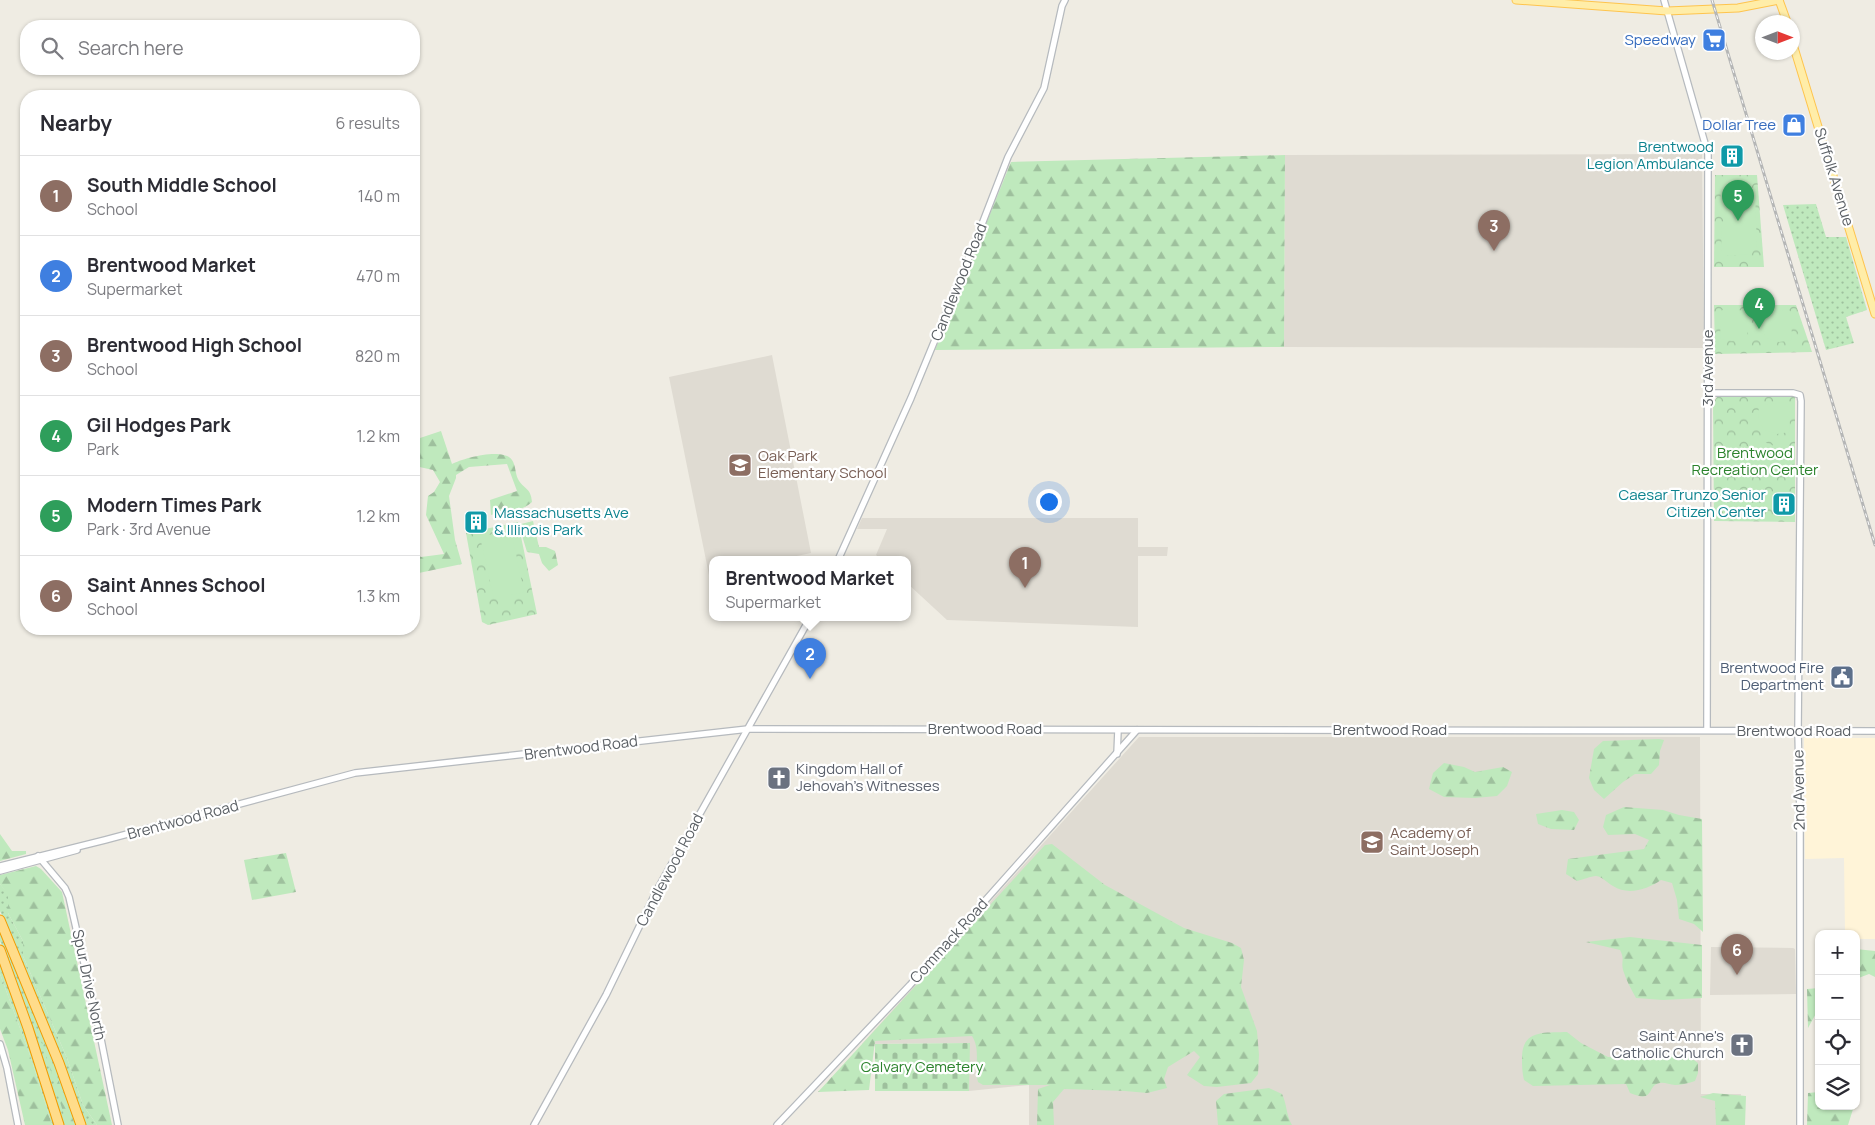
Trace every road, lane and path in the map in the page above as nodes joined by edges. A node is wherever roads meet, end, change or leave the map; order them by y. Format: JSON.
{"nodes":[{"id":1,"x":1065,"y":0,"type":"edge"},
{"id":2,"x":1516,"y":0,"type":"edge"},
{"id":3,"x":1664,"y":0,"type":"edge"},
{"id":4,"x":1779,"y":0,"type":"edge"},
{"id":5,"x":1667,"y":11,"type":"junction"},
{"id":6,"x":1784,"y":15,"type":"edge"},
{"id":7,"x":1798,"y":60,"type":"edge"},
{"id":8,"x":1875,"y":314,"type":"edge"},
{"id":9,"x":1708,"y":393,"type":"junction"},
{"id":10,"x":840,"y":556,"type":"edge"},
{"id":11,"x":808,"y":621,"type":"edge"},
{"id":12,"x":748,"y":728,"type":"junction"},
{"id":13,"x":1118,"y":730,"type":"junction"},
{"id":14,"x":1137,"y":730,"type":"junction"},
{"id":15,"x":1707,"y":730,"type":"junction"},
{"id":16,"x":1798,"y":731,"type":"junction"},
{"id":17,"x":1875,"y":731,"type":"edge"},
{"id":18,"x":1117,"y":754,"type":"junction"},
{"id":19,"x":40,"y":858,"type":"junction"},
{"id":20,"x":0,"y":866,"type":"edge"},
{"id":21,"x":0,"y":871,"type":"edge"},
{"id":22,"x":0,"y":920,"type":"edge"},
{"id":23,"x":0,"y":950,"type":"edge"},
{"id":24,"x":0,"y":1044,"type":"edge"},
{"id":25,"x":18,"y":1125,"type":"edge"},
{"id":26,"x":59,"y":1125,"type":"edge"},
{"id":27,"x":81,"y":1125,"type":"edge"},
{"id":28,"x":118,"y":1125,"type":"edge"},
{"id":29,"x":534,"y":1125,"type":"edge"},
{"id":30,"x":777,"y":1125,"type":"edge"},
{"id":31,"x":1800,"y":1125,"type":"edge"}],
"edges":[{"from":1,"to":10,"type":"street","name":"Candlewood Road"},
{"from":2,"to":5,"type":"main road"},
{"from":3,"to":5,"type":"street","name":"3rd Avenue"},
{"from":4,"to":5,"type":"main road"},
{"from":4,"to":6,"type":"main road"},
{"from":5,"to":9,"type":"street","name":"3rd Avenue"},
{"from":7,"to":8,"type":"main road","name":"Suffolk Avenue"},
{"from":9,"to":15,"type":"street","name":"3rd Avenue"},
{"from":9,"to":16,"type":"street","name":"2nd Avenue"},
{"from":11,"to":12,"type":"street","name":"Candlewood Road"},
{"from":12,"to":13,"type":"street","name":"Brentwood Road"},
{"from":12,"to":19,"type":"street","name":"Brentwood Road"},
{"from":12,"to":29,"type":"street","name":"Candlewood Road"},
{"from":13,"to":14,"type":"street","name":"Brentwood Road"},
{"from":13,"to":18,"type":"street"},
{"from":14,"to":15,"type":"street","name":"Brentwood Road"},
{"from":14,"to":18,"type":"street","name":"Commack Road"},
{"from":15,"to":16,"type":"street","name":"Brentwood Road"},
{"from":16,"to":17,"type":"street","name":"Brentwood Road"},
{"from":16,"to":31,"type":"street","name":"2nd Avenue"},
{"from":18,"to":30,"type":"street","name":"Commack Road"},
{"from":19,"to":20,"type":"street","name":"Brentwood Road"},
{"from":19,"to":21,"type":"street","name":"Brentwood Road"},
{"from":19,"to":28,"type":"street","name":"Spur Drive North"},
{"from":22,"to":27,"type":"highway"},
{"from":23,"to":26,"type":"highway"},
{"from":24,"to":25,"type":"street"}]}
